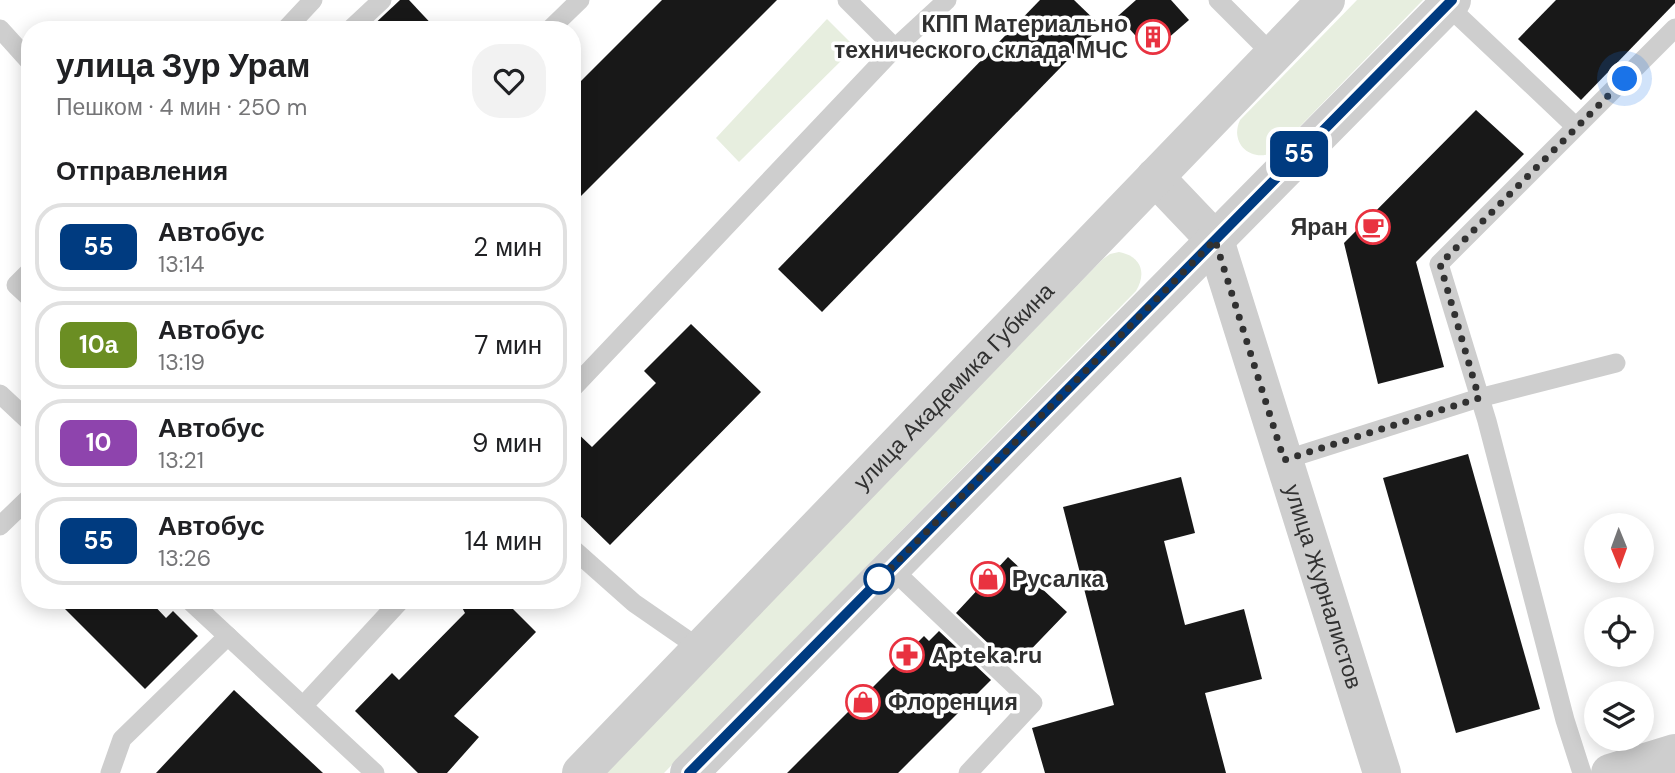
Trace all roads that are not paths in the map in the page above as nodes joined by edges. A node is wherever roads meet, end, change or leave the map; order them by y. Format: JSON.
{"nodes":[{"id":1,"x":313,"y":0,"type":"edge"},
{"id":2,"x":382,"y":0,"type":"edge"},
{"id":3,"x":580,"y":0,"type":"edge"},
{"id":4,"x":847,"y":0,"type":"edge"},
{"id":5,"x":947,"y":0,"type":"edge"},
{"id":6,"x":1218,"y":0,"type":"edge"},
{"id":7,"x":1326,"y":0,"type":"edge"},
{"id":8,"x":1449,"y":3,"type":"edge"},
{"id":9,"x":293,"y":21,"type":"edge"},
{"id":10,"x":360,"y":21,"type":"edge"},
{"id":11,"x":558,"y":21,"type":"edge"},
{"id":12,"x":1675,"y":28,"type":"edge"},
{"id":13,"x":0,"y":29,"type":"edge"},
{"id":14,"x":895,"y":48,"type":"junction"},
{"id":15,"x":21,"y":52,"type":"edge"},
{"id":16,"x":1273,"y":55,"type":"junction"},
{"id":17,"x":1575,"y":126,"type":"junction"},
{"id":18,"x":1155,"y":177,"type":"junction"},
{"id":19,"x":1215,"y":240,"type":"junction"},
{"id":20,"x":1616,"y":363,"type":"dead end"},
{"id":21,"x":581,"y":379,"type":"edge"},
{"id":22,"x":0,"y":394,"type":"edge"},
{"id":23,"x":1479,"y":398,"type":"junction"},
{"id":24,"x":21,"y":414,"type":"edge"},
{"id":25,"x":1284,"y":460,"type":"junction"},
{"id":26,"x":21,"y":506,"type":"edge"},
{"id":27,"x":0,"y":526,"type":"edge"},
{"id":28,"x":581,"y":556,"type":"edge"},
{"id":29,"x":891,"y":568,"type":"junction"},
{"id":30,"x":199,"y":609,"type":"edge"},
{"id":31,"x":393,"y":609,"type":"edge"},
{"id":32,"x":228,"y":636,"type":"junction"},
{"id":33,"x":699,"y":648,"type":"junction"},
{"id":34,"x":303,"y":706,"type":"junction"},
{"id":35,"x":1675,"y":753,"type":"edge"},
{"id":36,"x":110,"y":773,"type":"edge"},
{"id":37,"x":375,"y":773,"type":"edge"},
{"id":38,"x":580,"y":773,"type":"edge"},
{"id":39,"x":689,"y":773,"type":"edge"},
{"id":40,"x":968,"y":773,"type":"edge"},
{"id":41,"x":1382,"y":773,"type":"edge"},
{"id":42,"x":1582,"y":773,"type":"edge"},
{"id":43,"x":1610,"y":773,"type":"edge"}],
"edges":[{"from":1,"to":9,"type":"lane"},
{"from":2,"to":10,"type":"lane"},
{"from":3,"to":11,"type":"lane"},
{"from":4,"to":14,"type":"lane"},
{"from":5,"to":14,"type":"lane"},
{"from":6,"to":16,"type":"lane"},
{"from":7,"to":16,"type":"street","name":"улица Академика Губкина"},
{"from":8,"to":17,"type":"lane"},
{"from":8,"to":19,"type":"street"},
{"from":12,"to":17,"type":"lane"},
{"from":13,"to":15,"type":"lane"},
{"from":14,"to":21,"type":"lane"},
{"from":16,"to":18,"type":"street","name":"улица Академика Губкина"},
{"from":17,"to":23,"type":"lane"},
{"from":18,"to":19,"type":"street"},
{"from":18,"to":33,"type":"street","name":"улица Академика Губкина"},
{"from":19,"to":25,"type":"street","name":"улица Журналистов"},
{"from":19,"to":29,"type":"street"},
{"from":20,"to":23,"type":"lane"},
{"from":22,"to":24,"type":"lane"},
{"from":23,"to":25,"type":"lane"},
{"from":23,"to":42,"type":"lane"},
{"from":25,"to":41,"type":"street","name":"улица Журналистов"},
{"from":26,"to":27,"type":"lane"},
{"from":28,"to":33,"type":"lane"},
{"from":29,"to":39,"type":"street"},
{"from":29,"to":40,"type":"lane"},
{"from":30,"to":32,"type":"lane"},
{"from":31,"to":34,"type":"lane"},
{"from":32,"to":34,"type":"lane"},
{"from":32,"to":36,"type":"lane"},
{"from":33,"to":38,"type":"street","name":"улица Академика Губкина"},
{"from":34,"to":37,"type":"lane"},
{"from":35,"to":43,"type":"street"}]}
